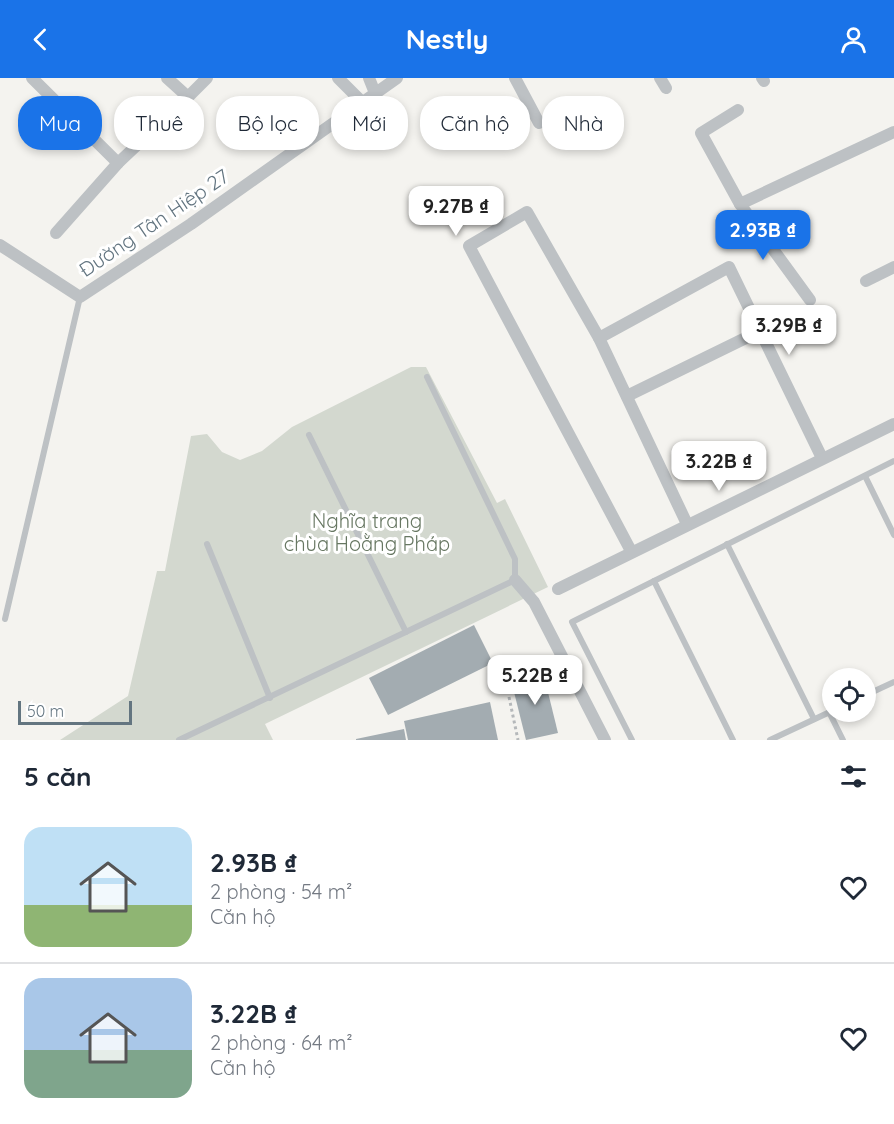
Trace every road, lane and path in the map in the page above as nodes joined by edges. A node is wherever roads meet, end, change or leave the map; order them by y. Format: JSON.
{"nodes":[{"id":1,"x":32,"y":78,"type":"edge"},
{"id":2,"x":167,"y":78,"type":"edge"},
{"id":3,"x":207,"y":78,"type":"edge"},
{"id":4,"x":338,"y":78,"type":"edge"},
{"id":5,"x":369,"y":78,"type":"edge"},
{"id":6,"x":397,"y":78,"type":"edge"},
{"id":7,"x":515,"y":78,"type":"edge"},
{"id":8,"x":375,"y":93,"type":"junction"},
{"id":9,"x":187,"y":96,"type":"edge"},
{"id":10,"x":189,"y":96,"type":"edge"},
{"id":11,"x":356,"y":96,"type":"edge"},
{"id":12,"x":371,"y":96,"type":"edge"},
{"id":13,"x":738,"y":110,"type":"dead end"},
{"id":14,"x":539,"y":123,"type":"dead end"},
{"id":15,"x":331,"y":124,"type":"edge"},
{"id":16,"x":894,"y":132,"type":"edge"},
{"id":17,"x":132,"y":150,"type":"edge"},
{"id":18,"x":118,"y":163,"type":"junction"},
{"id":19,"x":740,"y":204,"type":"junction"},
{"id":20,"x":56,"y":233,"type":"dead end"},
{"id":21,"x":1,"y":247,"type":"edge"},
{"id":22,"x":894,"y":267,"type":"edge"},
{"id":23,"x":866,"y":281,"type":"dead end"},
{"id":24,"x":80,"y":297,"type":"junction"},
{"id":25,"x":810,"y":300,"type":"dead end"},
{"id":26,"x":760,"y":331,"type":"junction"},
{"id":27,"x":599,"y":338,"type":"junction"},
{"id":28,"x":427,"y":377,"type":"dead end"},
{"id":29,"x":627,"y":396,"type":"junction"},
{"id":30,"x":894,"y":424,"type":"edge"},
{"id":31,"x":309,"y":435,"type":"dead end"},
{"id":32,"x":822,"y":458,"type":"junction"},
{"id":33,"x":894,"y":461,"type":"edge"},
{"id":34,"x":864,"y":476,"type":"junction"},
{"id":35,"x":687,"y":524,"type":"junction"},
{"id":36,"x":894,"y":535,"type":"edge"},
{"id":37,"x":207,"y":544,"type":"dead end"},
{"id":38,"x":727,"y":544,"type":"junction"},
{"id":39,"x":631,"y":551,"type":"junction"},
{"id":40,"x":515,"y":580,"type":"junction"},
{"id":41,"x":654,"y":581,"type":"junction"},
{"id":42,"x":558,"y":589,"type":"dead end"},
{"id":43,"x":5,"y":619,"type":"dead end"},
{"id":44,"x":406,"y":632,"type":"junction"},
{"id":45,"x":894,"y":682,"type":"edge"},
{"id":46,"x":876,"y":690,"type":"edge"},
{"id":47,"x":508,"y":697,"type":"dead end"},
{"id":48,"x":270,"y":698,"type":"junction"},
{"id":49,"x":822,"y":716,"type":"edge"},
{"id":50,"x":814,"y":719,"type":"junction"},
{"id":51,"x":835,"y":722,"type":"edge"},
{"id":52,"x":179,"y":740,"type":"edge"},
{"id":53,"x":518,"y":740,"type":"edge"},
{"id":54,"x":605,"y":740,"type":"edge"},
{"id":55,"x":632,"y":740,"type":"edge"},
{"id":56,"x":732,"y":740,"type":"edge"},
{"id":57,"x":770,"y":740,"type":"edge"},
{"id":58,"x":843,"y":740,"type":"edge"}],
"edges":[{"from":1,"to":18,"type":"street"},
{"from":2,"to":9,"type":"street"},
{"from":3,"to":10,"type":"street"},
{"from":4,"to":11,"type":"street"},
{"from":5,"to":8,"type":"street"},
{"from":6,"to":8,"type":"street","name":"Đường Tân Hiệp 27"},
{"from":7,"to":14,"type":"street"},
{"from":8,"to":12,"type":"street","name":"Đường Tân Hiệp 27"},
{"from":13,"to":19,"type":"street"},
{"from":15,"to":24,"type":"street","name":"Đường Tân Hiệp 27"},
{"from":16,"to":19,"type":"street"},
{"from":17,"to":18,"type":"street"},
{"from":18,"to":20,"type":"street"},
{"from":19,"to":25,"type":"street"},
{"from":21,"to":24,"type":"street"},
{"from":22,"to":23,"type":"street"},
{"from":24,"to":43,"type":"lane"},
{"from":26,"to":27,"type":"street"},
{"from":26,"to":29,"type":"street"},
{"from":26,"to":32,"type":"street"},
{"from":27,"to":29,"type":"street"},
{"from":27,"to":39,"type":"street"},
{"from":28,"to":40,"type":"lane"},
{"from":29,"to":35,"type":"street"},
{"from":30,"to":32,"type":"street"},
{"from":31,"to":44,"type":"lane"},
{"from":32,"to":35,"type":"street"},
{"from":33,"to":34,"type":"lane"},
{"from":34,"to":36,"type":"lane"},
{"from":34,"to":38,"type":"lane"},
{"from":35,"to":39,"type":"street"},
{"from":37,"to":48,"type":"lane"},
{"from":38,"to":41,"type":"lane"},
{"from":38,"to":50,"type":"lane"},
{"from":39,"to":42,"type":"street"},
{"from":40,"to":44,"type":"lane"},
{"from":40,"to":54,"type":"street"},
{"from":41,"to":55,"type":"lane"},
{"from":41,"to":56,"type":"lane"},
{"from":44,"to":48,"type":"lane"},
{"from":45,"to":46,"type":"lane"},
{"from":47,"to":53,"type":"path"},
{"from":48,"to":52,"type":"lane"},
{"from":49,"to":50,"type":"lane"},
{"from":50,"to":57,"type":"lane"},
{"from":51,"to":58,"type":"lane"}]}
